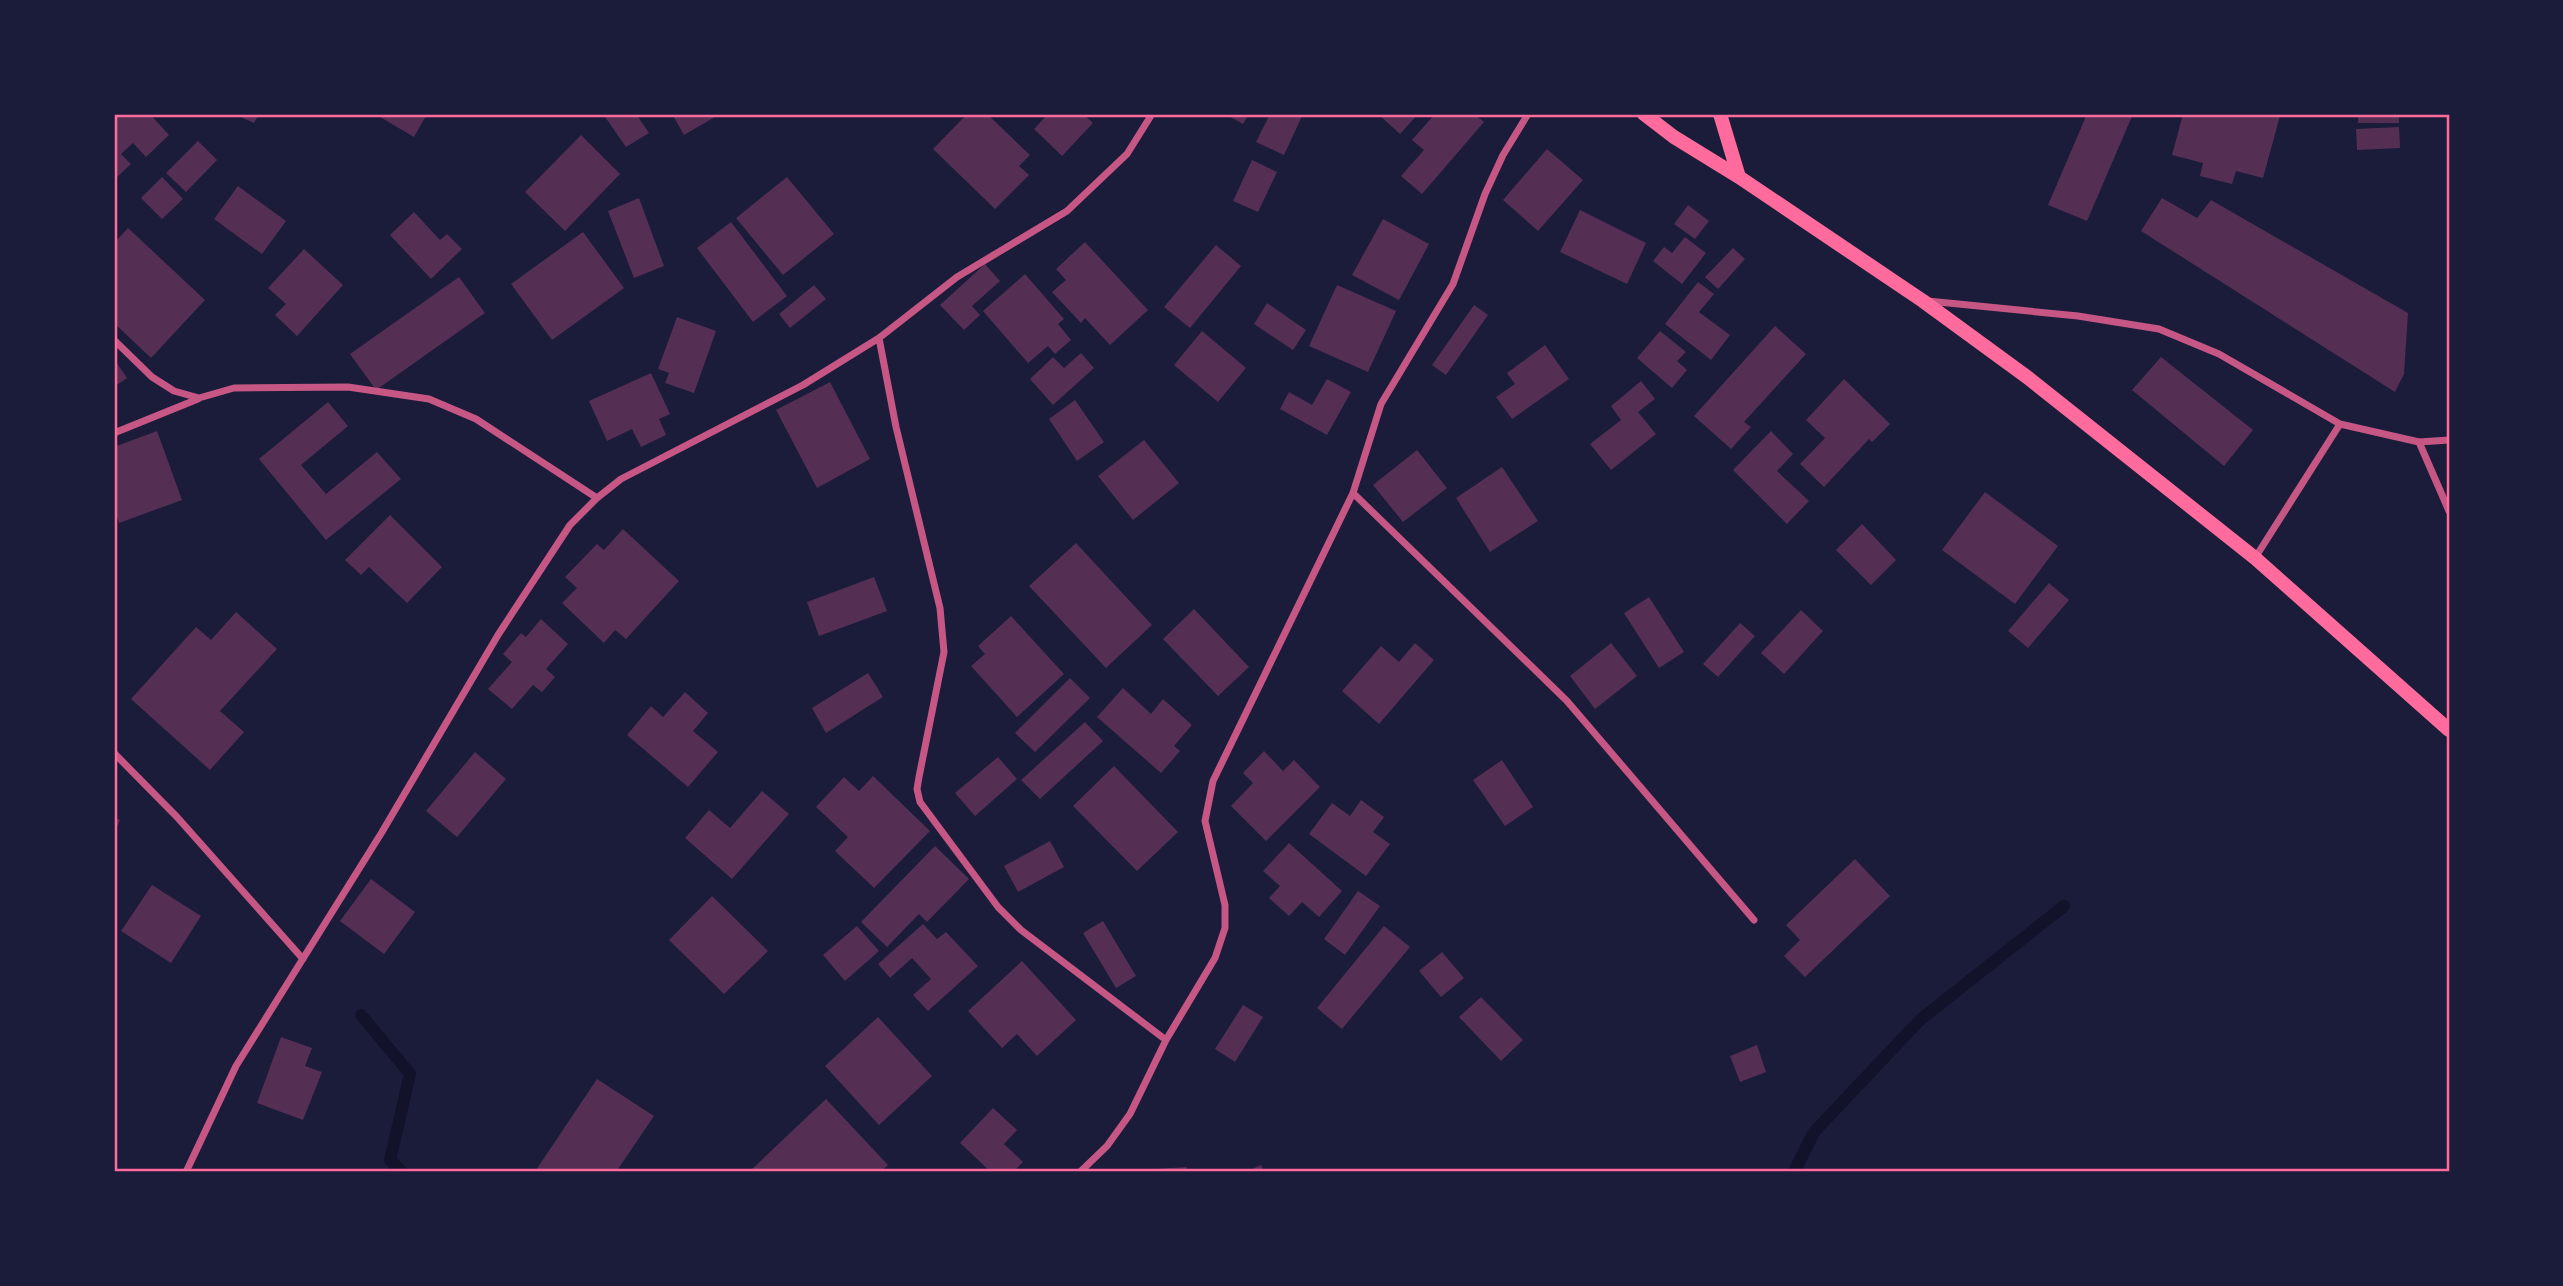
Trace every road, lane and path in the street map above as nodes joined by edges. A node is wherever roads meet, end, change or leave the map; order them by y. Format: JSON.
{"nodes":[{"id":1,"x":1152,"y":114,"type":"edge"},
{"id":2,"x":1528,"y":114,"type":"edge"},
{"id":3,"x":1644,"y":114,"type":"edge"},
{"id":4,"x":1720,"y":114,"type":"edge"},
{"id":5,"x":1739,"y":177,"type":"junction"},
{"id":6,"x":1923,"y":301,"type":"junction"},
{"id":7,"x":879,"y":338,"type":"junction"},
{"id":8,"x":114,"y":340,"type":"edge"},
{"id":9,"x":199,"y":398,"type":"junction"},
{"id":10,"x":2340,"y":424,"type":"junction"},
{"id":11,"x":114,"y":433,"type":"edge"},
{"id":12,"x":2449,"y":440,"type":"edge"},
{"id":13,"x":2419,"y":442,"type":"junction"},
{"id":14,"x":1353,"y":494,"type":"junction"},
{"id":15,"x":597,"y":498,"type":"junction"},
{"id":16,"x":2449,"y":511,"type":"edge"},
{"id":17,"x":2255,"y":558,"type":"junction"},
{"id":18,"x":2449,"y":730,"type":"edge"},
{"id":19,"x":114,"y":753,"type":"edge"},
{"id":20,"x":1754,"y":919,"type":"dead end"},
{"id":21,"x":303,"y":959,"type":"junction"},
{"id":22,"x":1166,"y":1040,"type":"junction"},
{"id":23,"x":186,"y":1172,"type":"edge"},
{"id":24,"x":1080,"y":1172,"type":"edge"}],
"edges":[{"from":1,"to":7,"type":"street"},
{"from":2,"to":14,"type":"street"},
{"from":3,"to":5,"type":"main road"},
{"from":4,"to":5,"type":"main road"},
{"from":5,"to":6,"type":"main road"},
{"from":6,"to":10,"type":"street"},
{"from":6,"to":17,"type":"main road"},
{"from":7,"to":15,"type":"street"},
{"from":7,"to":22,"type":"street"},
{"from":8,"to":9,"type":"street"},
{"from":9,"to":11,"type":"street"},
{"from":9,"to":15,"type":"street"},
{"from":10,"to":13,"type":"street"},
{"from":10,"to":17,"type":"street"},
{"from":12,"to":13,"type":"street"},
{"from":13,"to":16,"type":"street"},
{"from":14,"to":20,"type":"street"},
{"from":14,"to":22,"type":"street"},
{"from":15,"to":21,"type":"street"},
{"from":17,"to":18,"type":"main road"},
{"from":19,"to":21,"type":"street"},
{"from":21,"to":23,"type":"street"},
{"from":22,"to":24,"type":"street"}]}
